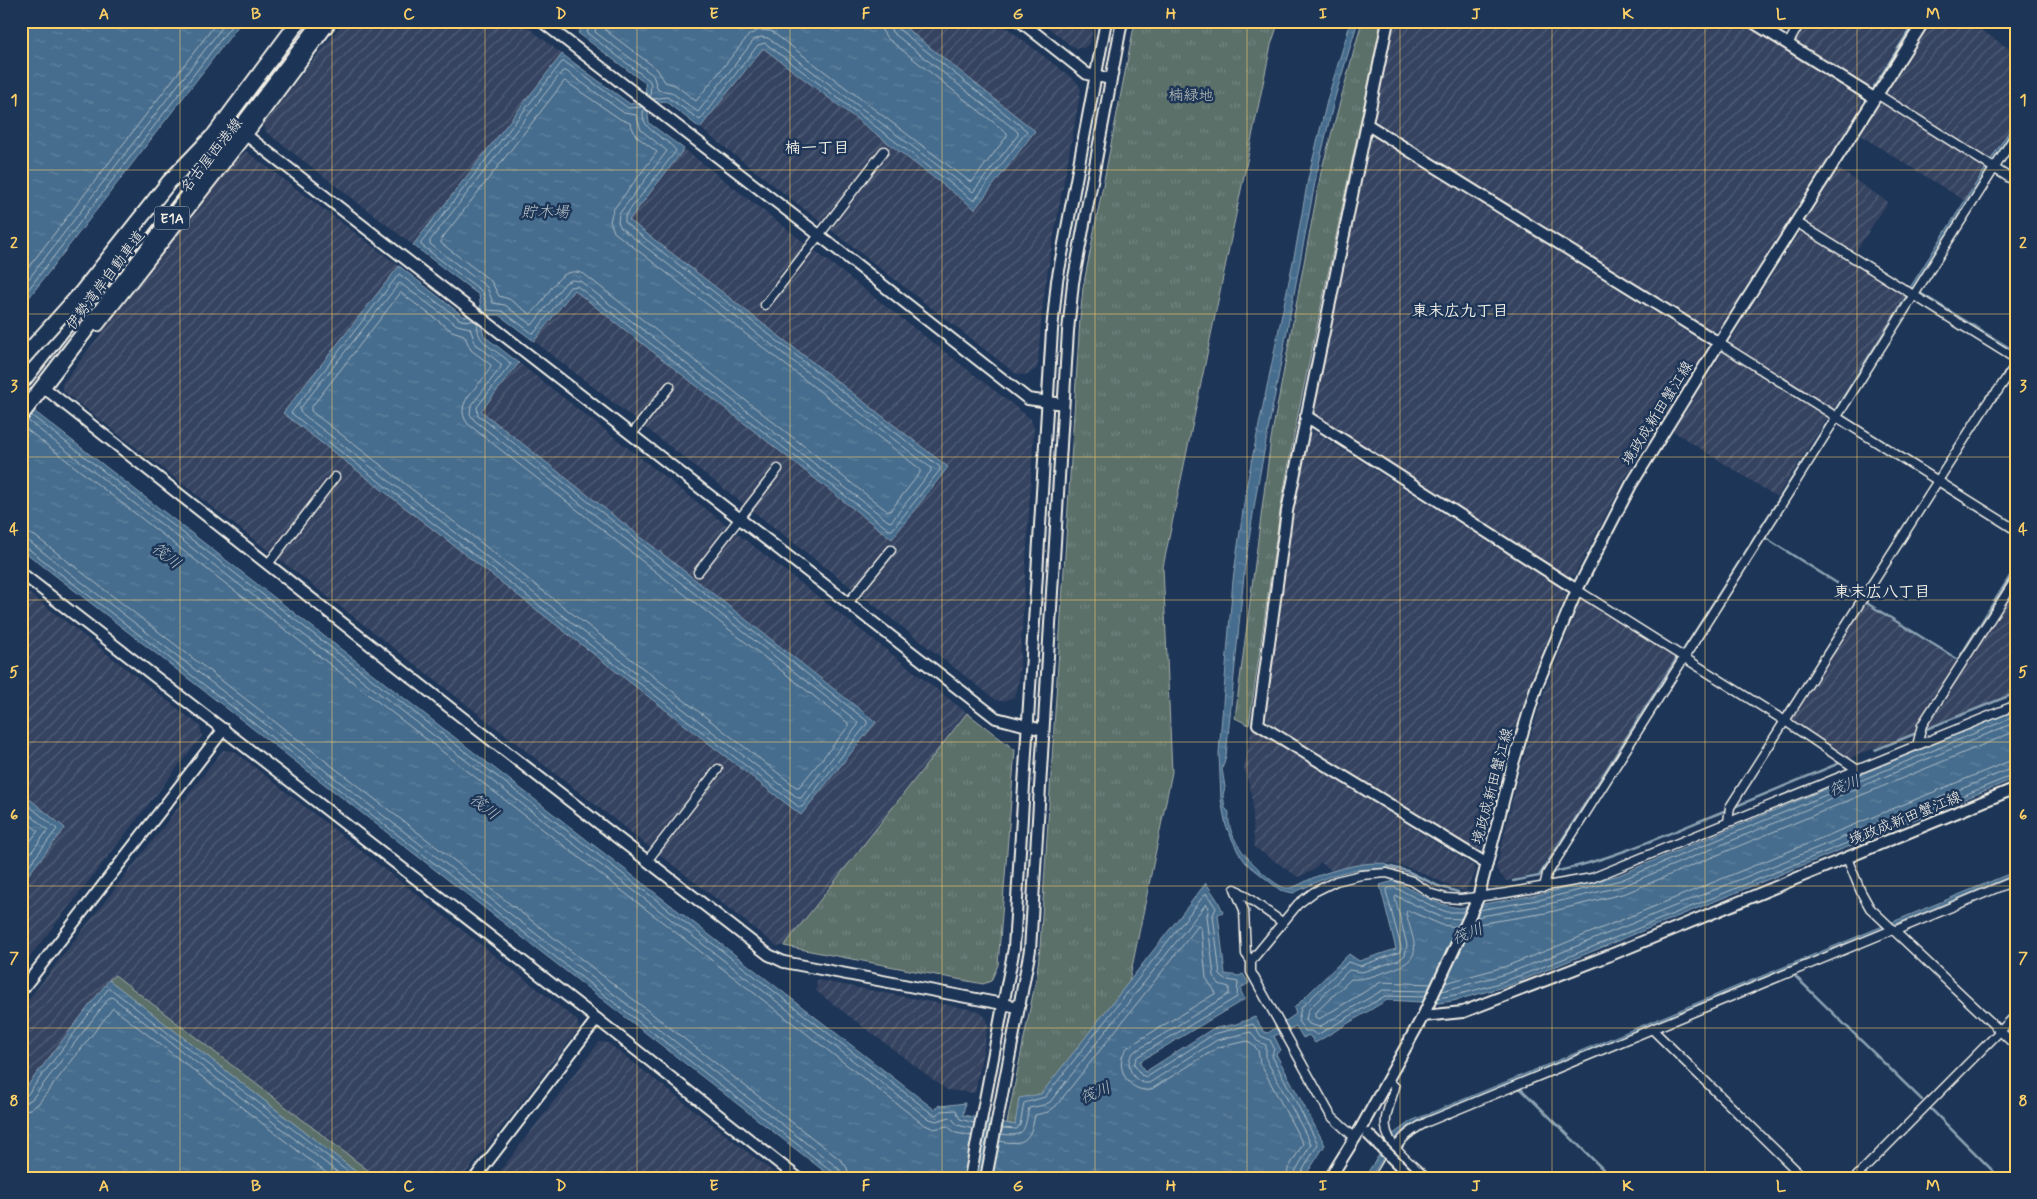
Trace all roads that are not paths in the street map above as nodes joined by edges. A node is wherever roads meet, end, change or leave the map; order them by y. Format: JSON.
{"nodes":[{"id":1,"x":292,"y":21,"type":"edge"},
{"id":2,"x":299,"y":21,"type":"edge"},
{"id":3,"x":322,"y":21,"type":"edge"},
{"id":4,"x":331,"y":21,"type":"edge"},
{"id":5,"x":541,"y":21,"type":"edge"},
{"id":6,"x":1020,"y":21,"type":"edge"},
{"id":7,"x":1106,"y":21,"type":"edge"},
{"id":8,"x":1122,"y":21,"type":"edge"},
{"id":9,"x":1388,"y":21,"type":"edge"},
{"id":10,"x":1751,"y":21,"type":"edge"},
{"id":11,"x":1802,"y":21,"type":"edge"},
{"id":12,"x":1924,"y":21,"type":"edge"},
{"id":13,"x":1788,"y":44,"type":"junction"},
{"id":14,"x":1095,"y":76,"type":"junction"},
{"id":15,"x":1111,"y":79,"type":"junction"},
{"id":16,"x":1876,"y":96,"type":"junction"},
{"id":17,"x":1368,"y":125,"type":"junction"},
{"id":18,"x":2016,"y":134,"type":"edge"},
{"id":19,"x":246,"y":135,"type":"junction"},
{"id":20,"x":212,"y":137,"type":"junction"},
{"id":21,"x":884,"y":151,"type":"dead end"},
{"id":22,"x":1991,"y":166,"type":"junction"},
{"id":23,"x":2016,"y":182,"type":"edge"},
{"id":24,"x":1796,"y":222,"type":"junction"},
{"id":25,"x":819,"y":235,"type":"junction"},
{"id":26,"x":1913,"y":296,"type":"junction"},
{"id":27,"x":765,"y":305,"type":"dead end"},
{"id":28,"x":1718,"y":343,"type":"junction"},
{"id":29,"x":2015,"y":359,"type":"edge"},
{"id":30,"x":21,"y":360,"type":"edge"},
{"id":31,"x":23,"y":379,"type":"edge"},
{"id":32,"x":670,"y":386,"type":"dead end"},
{"id":33,"x":48,"y":390,"type":"junction"},
{"id":34,"x":1047,"y":402,"type":"junction"},
{"id":35,"x":1063,"y":404,"type":"junction"},
{"id":36,"x":21,"y":415,"type":"edge"},
{"id":37,"x":1306,"y":416,"type":"junction"},
{"id":38,"x":1837,"y":417,"type":"junction"},
{"id":39,"x":21,"y":423,"type":"edge"},
{"id":40,"x":632,"y":434,"type":"junction"},
{"id":41,"x":778,"y":469,"type":"dead end"},
{"id":42,"x":336,"y":477,"type":"dead end"},
{"id":43,"x":1937,"y":481,"type":"junction"},
{"id":44,"x":740,"y":518,"type":"junction"},
{"id":45,"x":2016,"y":530,"type":"edge"},
{"id":46,"x":891,"y":550,"type":"dead end"},
{"id":47,"x":268,"y":564,"type":"junction"},
{"id":48,"x":698,"y":572,"type":"dead end"},
{"id":49,"x":21,"y":573,"type":"edge"},
{"id":50,"x":2016,"y":579,"type":"edge"},
{"id":51,"x":1577,"y":590,"type":"junction"},
{"id":52,"x":848,"y":603,"type":"junction"},
{"id":53,"x":1685,"y":657,"type":"junction"},
{"id":54,"x":2016,"y":705,"type":"edge"},
{"id":55,"x":1785,"y":721,"type":"junction"},
{"id":56,"x":1027,"y":726,"type":"junction"},
{"id":57,"x":224,"y":729,"type":"junction"},
{"id":58,"x":1042,"y":730,"type":"junction"},
{"id":59,"x":1917,"y":746,"type":"junction"},
{"id":60,"x":718,"y":769,"type":"dead end"},
{"id":61,"x":1858,"y":770,"type":"junction"},
{"id":62,"x":2016,"y":788,"type":"edge"},
{"id":63,"x":1728,"y":822,"type":"junction"},
{"id":64,"x":1847,"y":858,"type":"junction"},
{"id":65,"x":648,"y":861,"type":"junction"},
{"id":66,"x":1486,"y":864,"type":"junction"},
{"id":67,"x":2016,"y":880,"type":"edge"},
{"id":68,"x":1544,"y":887,"type":"junction"},
{"id":69,"x":1478,"y":898,"type":"junction"},
{"id":70,"x":1282,"y":922,"type":"junction"},
{"id":71,"x":1891,"y":928,"type":"junction"},
{"id":72,"x":1251,"y":961,"type":"junction"},
{"id":73,"x":21,"y":991,"type":"edge"},
{"id":74,"x":1003,"y":1003,"type":"junction"},
{"id":75,"x":1018,"y":1007,"type":"junction"},
{"id":76,"x":1425,"y":1011,"type":"junction"},
{"id":77,"x":2016,"y":1014,"type":"edge"},
{"id":78,"x":596,"y":1019,"type":"junction"},
{"id":79,"x":1653,"y":1030,"type":"junction"},
{"id":80,"x":2000,"y":1031,"type":"junction"},
{"id":81,"x":2016,"y":1046,"type":"edge"},
{"id":82,"x":1388,"y":1080,"type":"junction"},
{"id":83,"x":1364,"y":1131,"type":"junction"},
{"id":84,"x":1354,"y":1138,"type":"junction"},
{"id":85,"x":1392,"y":1144,"type":"junction"},
{"id":86,"x":1385,"y":1168,"type":"junction"},
{"id":87,"x":475,"y":1178,"type":"edge"},
{"id":88,"x":798,"y":1178,"type":"edge"},
{"id":89,"x":970,"y":1178,"type":"edge"},
{"id":90,"x":986,"y":1178,"type":"edge"},
{"id":91,"x":1330,"y":1178,"type":"edge"},
{"id":92,"x":1378,"y":1178,"type":"edge"},
{"id":93,"x":1396,"y":1178,"type":"edge"},
{"id":94,"x":1412,"y":1178,"type":"edge"},
{"id":95,"x":1426,"y":1178,"type":"edge"},
{"id":96,"x":1804,"y":1178,"type":"edge"},
{"id":97,"x":1855,"y":1178,"type":"edge"}],
"edges":[{"from":1,"to":31,"type":"main road","name":"名古屋西港線"},
{"from":2,"to":20,"type":"highway","name":"伊勢湾岸自動車道","number":"E1A"},
{"from":3,"to":36,"type":"highway","name":"伊勢湾岸自動車道","number":"E1A"},
{"from":4,"to":19,"type":"main road","name":"名古屋西港線"},
{"from":5,"to":25,"type":"street"},
{"from":6,"to":14,"type":"street"},
{"from":7,"to":14,"type":"street"},
{"from":8,"to":15,"type":"street"},
{"from":9,"to":17,"type":"street"},
{"from":10,"to":13,"type":"street"},
{"from":11,"to":13,"type":"street"},
{"from":12,"to":16,"type":"street","name":"境政成新田蟹江線"},
{"from":13,"to":16,"type":"street"},
{"from":14,"to":15,"type":"street"},
{"from":14,"to":34,"type":"street"},
{"from":15,"to":35,"type":"street"},
{"from":16,"to":22,"type":"street"},
{"from":16,"to":24,"type":"street","name":"境政成新田蟹江線"},
{"from":17,"to":28,"type":"street"},
{"from":17,"to":37,"type":"street"},
{"from":18,"to":22,"type":"street"},
{"from":19,"to":33,"type":"main road","name":"名古屋西港線"},
{"from":19,"to":40,"type":"street"},
{"from":20,"to":30,"type":"highway","bridge":true},
{"from":20,"to":31,"type":"highway","name":"伊勢湾岸自動車道","number":"E1A","bridge":true},
{"from":21,"to":25,"type":"street"},
{"from":22,"to":23,"type":"street"},
{"from":22,"to":26,"type":"street"},
{"from":24,"to":26,"type":"street"},
{"from":24,"to":28,"type":"street","name":"境政成新田蟹江線"},
{"from":25,"to":27,"type":"street"},
{"from":25,"to":34,"type":"street"},
{"from":26,"to":29,"type":"street"},
{"from":26,"to":38,"type":"street"},
{"from":28,"to":38,"type":"street"},
{"from":28,"to":51,"type":"street","name":"境政成新田蟹江線"},
{"from":29,"to":43,"type":"street"},
{"from":32,"to":40,"type":"street"},
{"from":33,"to":39,"type":"main road","name":"名古屋西港線"},
{"from":33,"to":47,"type":"street"},
{"from":34,"to":35,"type":"street"},
{"from":34,"to":56,"type":"street"},
{"from":35,"to":58,"type":"street"},
{"from":37,"to":51,"type":"street"},
{"from":37,"to":66,"type":"street"},
{"from":38,"to":43,"type":"street"},
{"from":38,"to":53,"type":"street"},
{"from":40,"to":44,"type":"street"},
{"from":41,"to":44,"type":"street"},
{"from":42,"to":47,"type":"street"},
{"from":43,"to":45,"type":"street"},
{"from":43,"to":55,"type":"street"},
{"from":44,"to":48,"type":"street"},
{"from":44,"to":52,"type":"street"},
{"from":46,"to":52,"type":"street"},
{"from":47,"to":65,"type":"street"},
{"from":49,"to":57,"type":"street"},
{"from":50,"to":59,"type":"street"},
{"from":51,"to":53,"type":"street"},
{"from":51,"to":66,"type":"street","name":"境政成新田蟹江線"},
{"from":52,"to":56,"type":"street"},
{"from":53,"to":55,"type":"street"},
{"from":53,"to":68,"type":"street"},
{"from":54,"to":59,"type":"street"},
{"from":55,"to":61,"type":"street"},
{"from":55,"to":63,"type":"street"},
{"from":56,"to":58,"type":"street"},
{"from":56,"to":74,"type":"street"},
{"from":57,"to":73,"type":"street"},
{"from":57,"to":78,"type":"street"},
{"from":58,"to":75,"type":"street"},
{"from":59,"to":61,"type":"street"},
{"from":60,"to":65,"type":"street"},
{"from":61,"to":63,"type":"street"},
{"from":62,"to":64,"type":"street","name":"境政成新田蟹江線"},
{"from":63,"to":68,"type":"street"},
{"from":64,"to":71,"type":"street"},
{"from":64,"to":76,"type":"street","name":"境政成新田蟹江線"},
{"from":65,"to":74,"type":"street"},
{"from":66,"to":69,"type":"street","name":"境政成新田蟹江線"},
{"from":67,"to":71,"type":"street"},
{"from":68,"to":69,"type":"street"},
{"from":69,"to":70,"type":"street"},
{"from":69,"to":76,"type":"street","name":"境政成新田蟹江線"},
{"from":70,"to":72,"type":"street"},
{"from":70,"to":72,"type":"street"},
{"from":71,"to":79,"type":"street"},
{"from":71,"to":80,"type":"street"},
{"from":72,"to":84,"type":"street"},
{"from":74,"to":75,"type":"street"},
{"from":74,"to":89,"type":"street"},
{"from":75,"to":90,"type":"street"},
{"from":76,"to":82,"type":"street"},
{"from":77,"to":80,"type":"street"},
{"from":78,"to":87,"type":"street"},
{"from":78,"to":88,"type":"street"},
{"from":79,"to":85,"type":"street"},
{"from":79,"to":96,"type":"street"},
{"from":80,"to":81,"type":"street"},
{"from":80,"to":97,"type":"street"},
{"from":82,"to":83,"type":"street"},
{"from":82,"to":85,"type":"street"},
{"from":83,"to":84,"type":"street"},
{"from":83,"to":94,"type":"street","bridge":true},
{"from":84,"to":91,"type":"street"},
{"from":85,"to":86,"type":"street"},
{"from":85,"to":95,"type":"street"},
{"from":86,"to":92,"type":"street"},
{"from":86,"to":93,"type":"street"}]}
